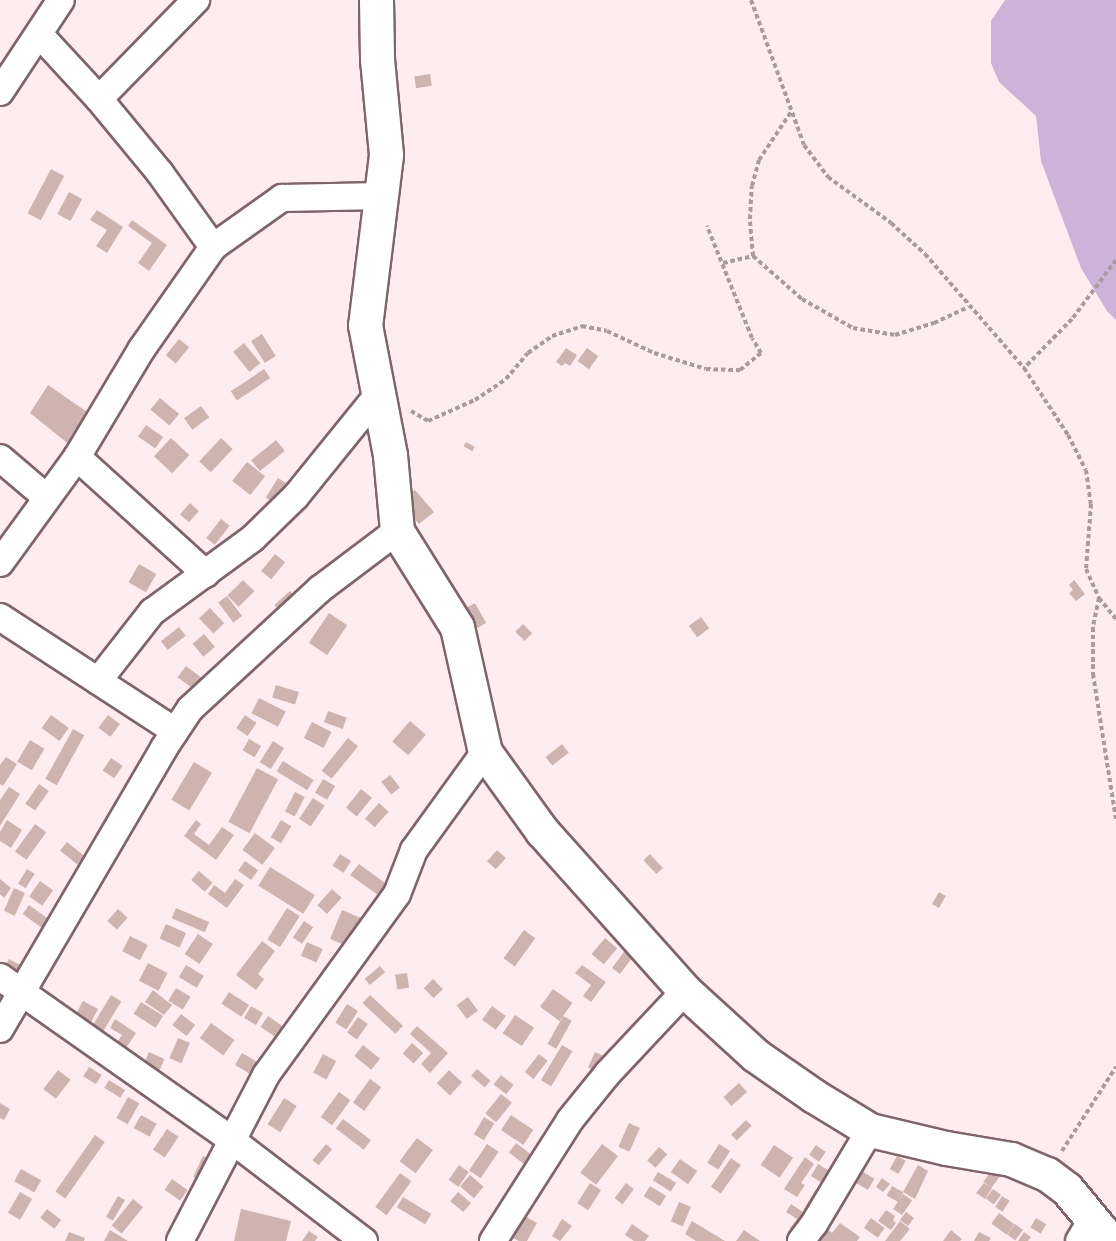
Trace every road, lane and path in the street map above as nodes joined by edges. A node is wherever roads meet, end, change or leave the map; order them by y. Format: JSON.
{"nodes":[{"id":1,"x":61,"y":0,"type":"edge"},
{"id":2,"x":196,"y":0,"type":"edge"},
{"id":3,"x":376,"y":0,"type":"edge"},
{"id":4,"x":751,"y":0,"type":"edge"},
{"id":5,"x":39,"y":34,"type":"junction"},
{"id":6,"x":0,"y":92,"type":"edge"},
{"id":7,"x":99,"y":99,"type":"junction"},
{"id":8,"x":792,"y":112,"type":"junction"},
{"id":9,"x":382,"y":196,"type":"junction"},
{"id":10,"x":707,"y":226,"type":"dead end"},
{"id":11,"x":213,"y":247,"type":"junction"},
{"id":12,"x":753,"y":256,"type":"junction"},
{"id":13,"x":1116,"y":260,"type":"edge"},
{"id":14,"x":723,"y":263,"type":"junction"},
{"id":15,"x":969,"y":307,"type":"junction"},
{"id":16,"x":1024,"y":368,"type":"junction"},
{"id":17,"x":377,"y":396,"type":"junction"},
{"id":18,"x":77,"y":457,"type":"junction"},
{"id":19,"x":0,"y":458,"type":"edge"},
{"id":20,"x":46,"y":497,"type":"junction"},
{"id":21,"x":397,"y":531,"type":"junction"},
{"id":22,"x":0,"y":563,"type":"edge"},
{"id":23,"x":206,"y":574,"type":"junction"},
{"id":24,"x":1099,"y":598,"type":"junction"},
{"id":25,"x":0,"y":617,"type":"edge"},
{"id":26,"x":1116,"y":619,"type":"edge"},
{"id":27,"x":98,"y":681,"type":"junction"},
{"id":28,"x":175,"y":731,"type":"junction"},
{"id":29,"x":485,"y":752,"type":"junction"},
{"id":30,"x":1116,"y":819,"type":"edge"},
{"id":31,"x":0,"y":977,"type":"edge"},
{"id":32,"x":685,"y":992,"type":"junction"},
{"id":33,"x":23,"y":993,"type":"junction"},
{"id":34,"x":0,"y":1029,"type":"edge"},
{"id":35,"x":1116,"y":1067,"type":"edge"},
{"id":36,"x":870,"y":1130,"type":"junction"},
{"id":37,"x":233,"y":1141,"type":"junction"},
{"id":38,"x":1047,"y":1174,"type":"junction"},
{"id":39,"x":1093,"y":1234,"type":"edge"},
{"id":40,"x":180,"y":1241,"type":"edge"},
{"id":41,"x":364,"y":1241,"type":"edge"},
{"id":42,"x":493,"y":1241,"type":"edge"},
{"id":43,"x":801,"y":1241,"type":"edge"}],
"edges":[{"from":1,"to":5,"type":"street"},
{"from":2,"to":7,"type":"street"},
{"from":3,"to":9,"type":"street"},
{"from":4,"to":8,"type":"path"},
{"from":5,"to":6,"type":"street"},
{"from":5,"to":7,"type":"street"},
{"from":7,"to":11,"type":"street"},
{"from":8,"to":12,"type":"path"},
{"from":8,"to":15,"type":"path"},
{"from":9,"to":11,"type":"street"},
{"from":9,"to":17,"type":"street"},
{"from":10,"to":14,"type":"path"},
{"from":11,"to":18,"type":"street"},
{"from":12,"to":14,"type":"path"},
{"from":12,"to":15,"type":"path"},
{"from":13,"to":16,"type":"path"},
{"from":14,"to":17,"type":"path"},
{"from":15,"to":16,"type":"path"},
{"from":16,"to":24,"type":"path"},
{"from":17,"to":21,"type":"street"},
{"from":17,"to":23,"type":"street"},
{"from":18,"to":20,"type":"street"},
{"from":18,"to":23,"type":"street"},
{"from":19,"to":20,"type":"street"},
{"from":20,"to":22,"type":"street"},
{"from":21,"to":28,"type":"street"},
{"from":21,"to":29,"type":"street"},
{"from":23,"to":27,"type":"street"},
{"from":24,"to":26,"type":"path"},
{"from":24,"to":30,"type":"path"},
{"from":25,"to":27,"type":"street"},
{"from":27,"to":28,"type":"street"},
{"from":28,"to":33,"type":"street"},
{"from":29,"to":32,"type":"street"},
{"from":29,"to":37,"type":"street"},
{"from":31,"to":33,"type":"street"},
{"from":32,"to":36,"type":"street"},
{"from":32,"to":42,"type":"street"},
{"from":33,"to":34,"type":"street"},
{"from":33,"to":37,"type":"street"},
{"from":35,"to":38,"type":"path"},
{"from":36,"to":38,"type":"street"},
{"from":36,"to":43,"type":"street"},
{"from":37,"to":40,"type":"street"},
{"from":37,"to":41,"type":"street"},
{"from":38,"to":39,"type":"street"}]}
